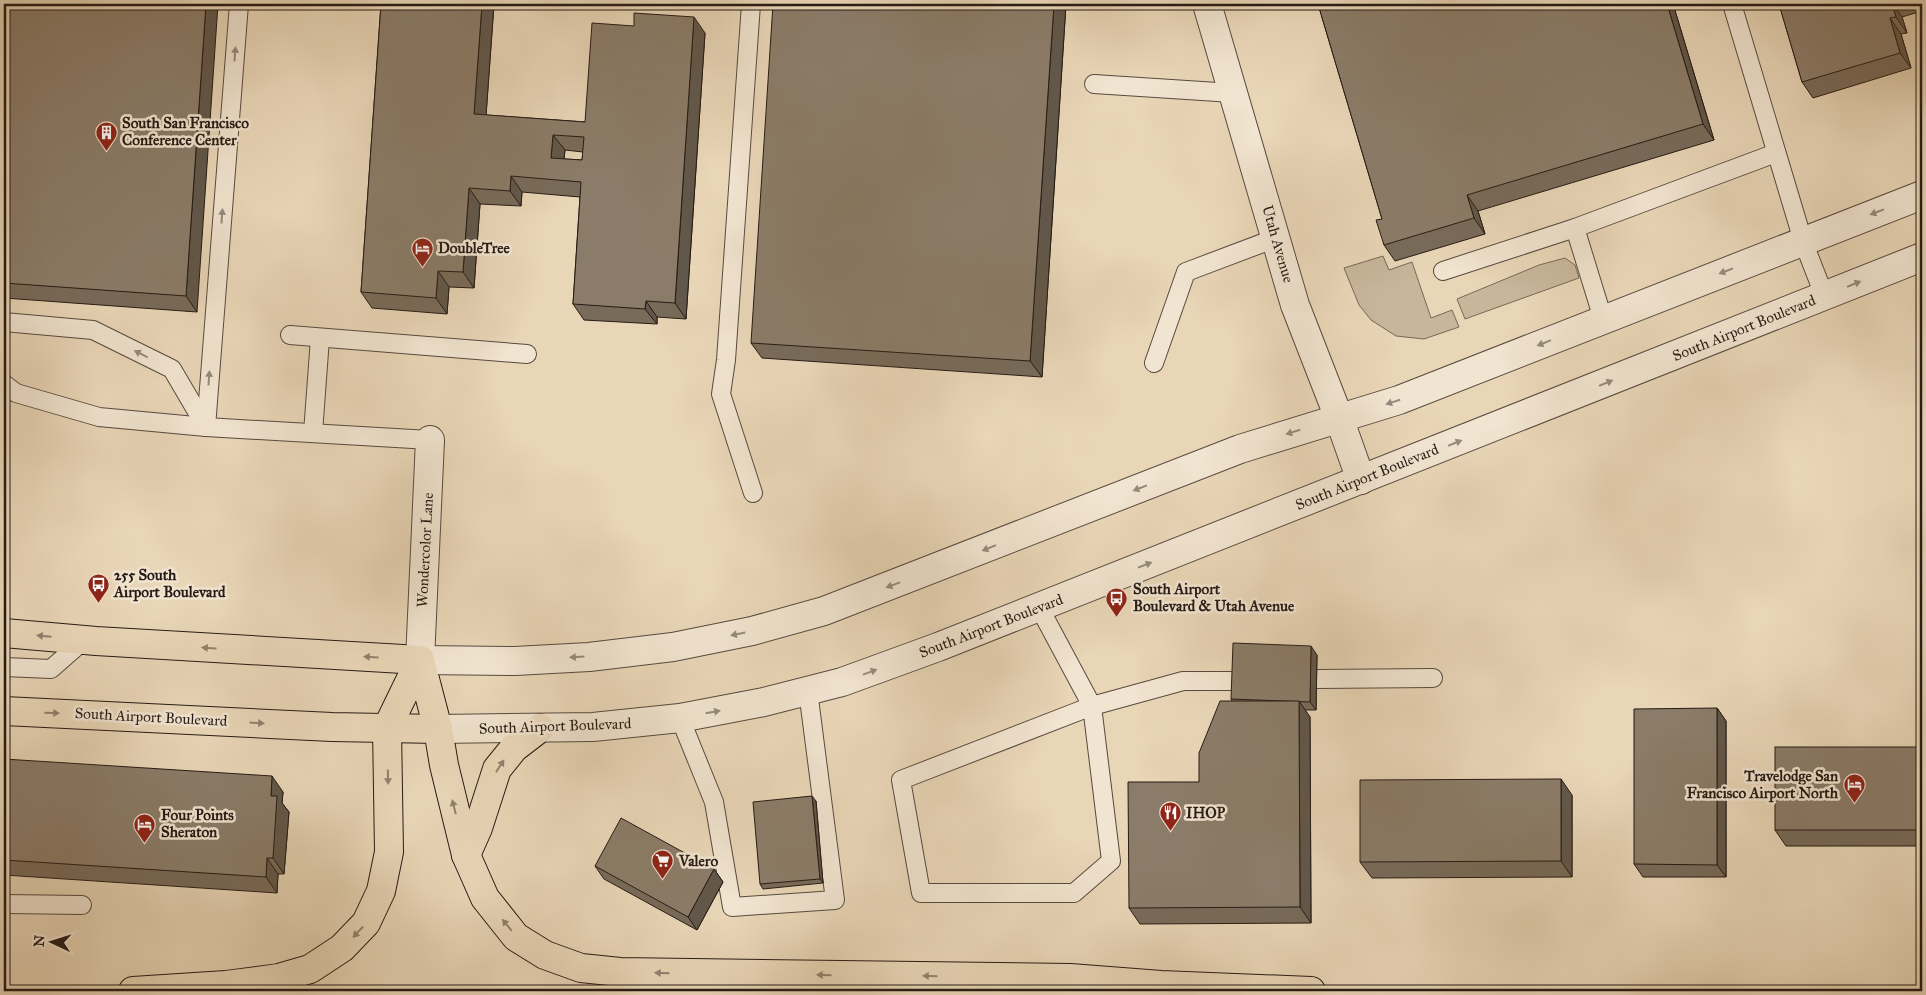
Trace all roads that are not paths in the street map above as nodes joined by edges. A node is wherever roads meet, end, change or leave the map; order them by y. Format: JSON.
{"nodes":[{"id":1,"x":239,"y":4,"type":"edge"},
{"id":2,"x":751,"y":4,"type":"edge"},
{"id":3,"x":1207,"y":4,"type":"edge"},
{"id":4,"x":1732,"y":4,"type":"edge"},
{"id":5,"x":1094,"y":84,"type":"dead end"},
{"id":6,"x":1234,"y":93,"type":"junction"},
{"id":7,"x":1776,"y":153,"type":"junction"},
{"id":8,"x":1922,"y":194,"type":"edge"},
{"id":9,"x":1575,"y":228,"type":"junction"},
{"id":10,"x":1276,"y":238,"type":"junction"},
{"id":11,"x":1803,"y":241,"type":"junction"},
{"id":12,"x":1922,"y":257,"type":"edge"},
{"id":13,"x":1443,"y":272,"type":"dead end"},
{"id":14,"x":1824,"y":295,"type":"junction"},
{"id":15,"x":1603,"y":319,"type":"junction"},
{"id":16,"x":4,"y":322,"type":"edge"},
{"id":17,"x":290,"y":336,"type":"dead end"},
{"id":18,"x":320,"y":338,"type":"junction"},
{"id":19,"x":527,"y":354,"type":"dead end"},
{"id":20,"x":1154,"y":363,"type":"dead end"},
{"id":21,"x":4,"y":384,"type":"edge"},
{"id":22,"x":1339,"y":418,"type":"junction"},
{"id":23,"x":206,"y":427,"type":"junction"},
{"id":24,"x":313,"y":433,"type":"junction"},
{"id":25,"x":430,"y":440,"type":"joint"},
{"id":26,"x":1361,"y":480,"type":"junction"},
{"id":27,"x":753,"y":493,"type":"dead end"},
{"id":28,"x":1039,"y":607,"type":"junction"},
{"id":29,"x":4,"y":633,"type":"edge"},
{"id":30,"x":84,"y":640,"type":"junction"},
{"id":31,"x":420,"y":660,"type":"junction"},
{"id":32,"x":4,"y":667,"type":"edge"},
{"id":33,"x":1433,"y":678,"type":"dead end"},
{"id":34,"x":1317,"y":679,"type":"dead end"},
{"id":35,"x":1238,"y":680,"type":"edge"},
{"id":36,"x":808,"y":691,"type":"junction"},
{"id":37,"x":1092,"y":706,"type":"junction"},
{"id":38,"x":4,"y":711,"type":"edge"},
{"id":39,"x":680,"y":718,"type":"junction"},
{"id":40,"x":387,"y":728,"type":"junction"},
{"id":41,"x":540,"y":728,"type":"junction"},
{"id":42,"x":438,"y":729,"type":"junction"},
{"id":43,"x":466,"y":854,"type":"junction"},
{"id":44,"x":4,"y":904,"type":"edge"},
{"id":45,"x":82,"y":905,"type":"dead end"},
{"id":46,"x":133,"y":991,"type":"edge"},
{"id":47,"x":1311,"y":991,"type":"edge"}],
"edges":[{"from":23,"to":1,"type":"lane","one_way":true},
{"from":2,"to":27,"type":"lane"},
{"from":3,"to":6,"type":"street","name":"Utah Avenue"},
{"from":4,"to":7,"type":"lane"},
{"from":5,"to":6,"type":"lane"},
{"from":6,"to":10,"type":"street","name":"Utah Avenue"},
{"from":7,"to":9,"type":"lane"},
{"from":7,"to":11,"type":"lane"},
{"from":8,"to":11,"type":"street","one_way":true},
{"from":9,"to":13,"type":"lane"},
{"from":9,"to":15,"type":"lane"},
{"from":10,"to":20,"type":"lane"},
{"from":10,"to":22,"type":"street","name":"Utah Avenue"},
{"from":11,"to":14,"type":"lane"},
{"from":11,"to":15,"type":"street","one_way":true},
{"from":14,"to":12,"type":"street","name":"South Airport Boulevard","one_way":true},
{"from":26,"to":14,"type":"street","name":"South Airport Boulevard","one_way":true},
{"from":15,"to":22,"type":"street","one_way":true},
{"from":23,"to":16,"type":"lane","one_way":true},
{"from":17,"to":18,"type":"lane"},
{"from":18,"to":19,"type":"lane"},
{"from":18,"to":24,"type":"lane"},
{"from":21,"to":23,"type":"lane"},
{"from":22,"to":26,"type":"street","name":"Utah Avenue"},
{"from":22,"to":31,"type":"street","one_way":true},
{"from":23,"to":24,"type":"lane"},
{"from":24,"to":25,"type":"lane"},
{"from":25,"to":31,"type":"street","name":"Wondercolor Lane"},
{"from":28,"to":26,"type":"street","name":"South Airport Boulevard","one_way":true},
{"from":36,"to":28,"type":"street","name":"South Airport Boulevard","one_way":true},
{"from":28,"to":37,"type":"lane"},
{"from":30,"to":29,"type":"main road","one_way":true},
{"from":31,"to":30,"type":"main road","one_way":true},
{"from":30,"to":32,"type":"lane"},
{"from":31,"to":40,"type":"main road"},
{"from":31,"to":42,"type":"main road"},
{"from":33,"to":34,"type":"lane"},
{"from":35,"to":37,"type":"lane"},
{"from":39,"to":36,"type":"street","name":"South Airport Boulevard","one_way":true},
{"from":36,"to":39,"type":"lane"},
{"from":37,"to":37,"type":"lane"},
{"from":38,"to":40,"type":"main road","name":"South Airport Boulevard","one_way":true},
{"from":39,"to":41,"type":"street","name":"South Airport Boulevard"},
{"from":40,"to":42,"type":"main road","name":"South Airport Boulevard"},
{"from":40,"to":46,"type":"main road","one_way":true},
{"from":41,"to":42,"type":"street","name":"South Airport Boulevard"},
{"from":43,"to":41,"type":"main road","one_way":true},
{"from":43,"to":42,"type":"main road","one_way":true},
{"from":47,"to":43,"type":"main road","one_way":true},
{"from":44,"to":45,"type":"lane"}]}
